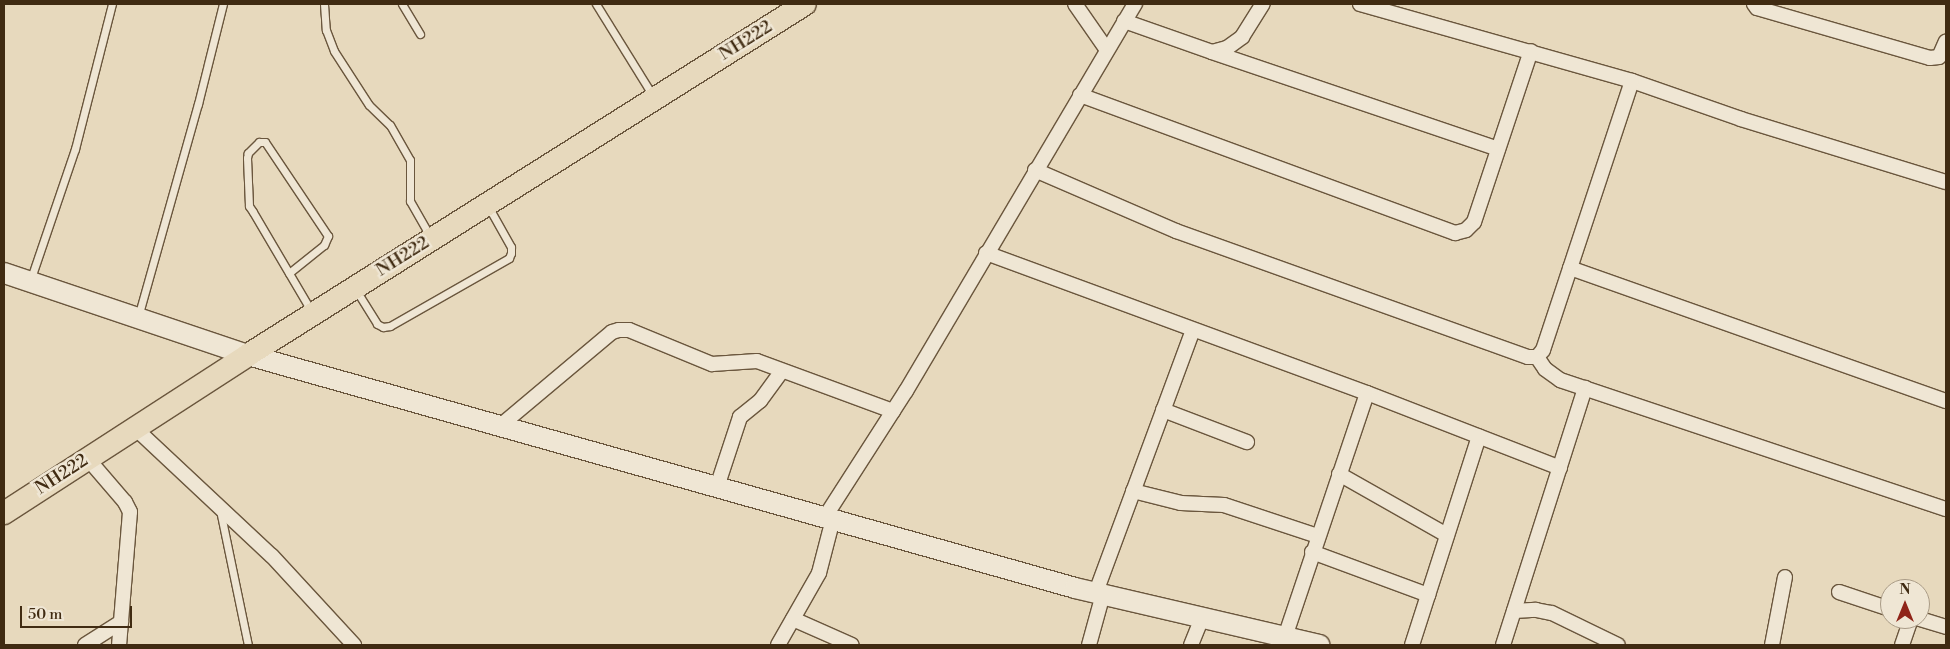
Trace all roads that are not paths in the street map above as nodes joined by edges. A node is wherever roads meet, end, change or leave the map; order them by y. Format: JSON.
{"nodes":[{"id":1,"x":112,"y":4,"type":"edge"},
{"id":2,"x":224,"y":4,"type":"edge"},
{"id":3,"x":324,"y":4,"type":"edge"},
{"id":4,"x":402,"y":4,"type":"edge"},
{"id":5,"x":596,"y":4,"type":"edge"},
{"id":6,"x":805,"y":4,"type":"edge"},
{"id":7,"x":1075,"y":4,"type":"edge"},
{"id":8,"x":1135,"y":4,"type":"edge"},
{"id":9,"x":1263,"y":4,"type":"edge"},
{"id":10,"x":1360,"y":4,"type":"edge"},
{"id":11,"x":1754,"y":4,"type":"edge"},
{"id":12,"x":1124,"y":21,"type":"junction"},
{"id":13,"x":420,"y":34,"type":"dead end"},
{"id":14,"x":1946,"y":41,"type":"edge"},
{"id":15,"x":1107,"y":50,"type":"junction"},
{"id":16,"x":1531,"y":51,"type":"junction"},
{"id":17,"x":1212,"y":52,"type":"junction"},
{"id":18,"x":1632,"y":80,"type":"junction"},
{"id":19,"x":1080,"y":95,"type":"junction"},
{"id":20,"x":655,"y":98,"type":"junction"},
{"id":21,"x":1498,"y":149,"type":"junction"},
{"id":22,"x":1035,"y":170,"type":"junction"},
{"id":23,"x":1946,"y":182,"type":"edge"},
{"id":24,"x":487,"y":204,"type":"junction"},
{"id":25,"x":432,"y":239,"type":"junction"},
{"id":26,"x":986,"y":253,"type":"junction"},
{"id":27,"x":1570,"y":268,"type":"junction"},
{"id":28,"x":4,"y":273,"type":"edge"},
{"id":29,"x":288,"y":273,"type":"junction"},
{"id":30,"x":30,"y":281,"type":"junction"},
{"id":31,"x":355,"y":288,"type":"junction"},
{"id":32,"x":313,"y":314,"type":"junction"},
{"id":33,"x":138,"y":318,"type":"junction"},
{"id":34,"x":1193,"y":330,"type":"junction"},
{"id":35,"x":248,"y":355,"type":"junction"},
{"id":36,"x":1537,"y":357,"type":"junction"},
{"id":37,"x":782,"y":371,"type":"junction"},
{"id":38,"x":1585,"y":388,"type":"junction"},
{"id":39,"x":1366,"y":393,"type":"junction"},
{"id":40,"x":1946,"y":401,"type":"edge"},
{"id":41,"x":1163,"y":410,"type":"junction"},
{"id":42,"x":893,"y":412,"type":"junction"},
{"id":43,"x":500,"y":426,"type":"junction"},
{"id":44,"x":135,"y":428,"type":"junction"},
{"id":45,"x":1478,"y":436,"type":"junction"},
{"id":46,"x":1247,"y":442,"type":"dead end"},
{"id":47,"x":88,"y":458,"type":"junction"},
{"id":48,"x":1560,"y":468,"type":"junction"},
{"id":49,"x":1339,"y":474,"type":"junction"},
{"id":50,"x":717,"y":487,"type":"junction"},
{"id":51,"x":1133,"y":491,"type":"junction"},
{"id":52,"x":220,"y":507,"type":"junction"},
{"id":53,"x":1946,"y":508,"type":"edge"},
{"id":54,"x":4,"y":513,"type":"edge"},
{"id":55,"x":829,"y":518,"type":"junction"},
{"id":56,"x":1447,"y":535,"type":"junction"},
{"id":57,"x":1318,"y":536,"type":"junction"},
{"id":58,"x":1312,"y":552,"type":"junction"},
{"id":59,"x":1784,"y":577,"type":"dead end"},
{"id":60,"x":1839,"y":592,"type":"dead end"},
{"id":61,"x":1099,"y":593,"type":"junction"},
{"id":62,"x":1428,"y":595,"type":"junction"},
{"id":63,"x":1880,"y":606,"type":"edge"},
{"id":64,"x":1514,"y":610,"type":"junction"},
{"id":65,"x":1202,"y":618,"type":"junction"},
{"id":66,"x":793,"y":619,"type":"junction"},
{"id":67,"x":122,"y":622,"type":"junction"},
{"id":68,"x":1930,"y":622,"type":"edge"},
{"id":69,"x":1946,"y":627,"type":"edge"},
{"id":70,"x":1908,"y":629,"type":"edge"},
{"id":71,"x":1285,"y":637,"type":"junction"},
{"id":72,"x":85,"y":645,"type":"edge"},
{"id":73,"x":120,"y":645,"type":"edge"},
{"id":74,"x":248,"y":645,"type":"edge"},
{"id":75,"x":354,"y":645,"type":"edge"},
{"id":76,"x":778,"y":645,"type":"edge"},
{"id":77,"x":852,"y":645,"type":"edge"},
{"id":78,"x":1089,"y":645,"type":"edge"},
{"id":79,"x":1191,"y":645,"type":"edge"},
{"id":80,"x":1319,"y":645,"type":"edge"},
{"id":81,"x":1412,"y":645,"type":"edge"},
{"id":82,"x":1504,"y":645,"type":"edge"},
{"id":83,"x":1618,"y":645,"type":"edge"},
{"id":84,"x":1772,"y":645,"type":"edge"},
{"id":85,"x":1902,"y":645,"type":"edge"}],
"edges":[{"from":1,"to":30,"type":"lane"},
{"from":2,"to":33,"type":"lane"},
{"from":3,"to":25,"type":"lane"},
{"from":4,"to":13,"type":"lane"},
{"from":5,"to":20,"type":"lane"},
{"from":6,"to":20,"type":"main road","name":"NH222"},
{"from":7,"to":15,"type":"street"},
{"from":8,"to":12,"type":"street"},
{"from":9,"to":17,"type":"street"},
{"from":10,"to":16,"type":"street"},
{"from":11,"to":14,"type":"street"},
{"from":12,"to":15,"type":"street"},
{"from":12,"to":17,"type":"street"},
{"from":15,"to":19,"type":"street"},
{"from":16,"to":18,"type":"street"},
{"from":16,"to":21,"type":"street"},
{"from":17,"to":21,"type":"street"},
{"from":18,"to":23,"type":"street"},
{"from":18,"to":27,"type":"street"},
{"from":19,"to":21,"type":"street"},
{"from":19,"to":22,"type":"street"},
{"from":20,"to":24,"type":"main road","name":"NH222"},
{"from":22,"to":26,"type":"street"},
{"from":22,"to":36,"type":"street"},
{"from":24,"to":25,"type":"main road","name":"NH222"},
{"from":24,"to":31,"type":"lane"},
{"from":25,"to":31,"type":"main road","name":"NH222"},
{"from":26,"to":34,"type":"street"},
{"from":26,"to":42,"type":"street"},
{"from":27,"to":36,"type":"street"},
{"from":27,"to":40,"type":"street"},
{"from":28,"to":30,"type":"street"},
{"from":29,"to":29,"type":"lane"},
{"from":29,"to":32,"type":"lane"},
{"from":30,"to":33,"type":"street"},
{"from":31,"to":32,"type":"main road","name":"NH222"},
{"from":32,"to":35,"type":"main road","name":"NH222"},
{"from":33,"to":35,"type":"street"},
{"from":34,"to":39,"type":"street"},
{"from":34,"to":41,"type":"street"},
{"from":35,"to":43,"type":"street"},
{"from":35,"to":44,"type":"main road","name":"NH222"},
{"from":36,"to":38,"type":"street"},
{"from":37,"to":42,"type":"street"},
{"from":37,"to":43,"type":"street"},
{"from":37,"to":50,"type":"street"},
{"from":38,"to":48,"type":"street"},
{"from":38,"to":53,"type":"street"},
{"from":39,"to":45,"type":"street"},
{"from":39,"to":49,"type":"street"},
{"from":41,"to":46,"type":"street"},
{"from":41,"to":51,"type":"street"},
{"from":42,"to":55,"type":"street"},
{"from":43,"to":50,"type":"street"},
{"from":44,"to":47,"type":"main road","name":"NH222"},
{"from":44,"to":52,"type":"street"},
{"from":45,"to":48,"type":"street"},
{"from":45,"to":56,"type":"street"},
{"from":47,"to":54,"type":"main road","name":"NH222"},
{"from":47,"to":67,"type":"street"},
{"from":48,"to":64,"type":"street"},
{"from":49,"to":56,"type":"street"},
{"from":49,"to":57,"type":"street"},
{"from":50,"to":55,"type":"street"},
{"from":51,"to":57,"type":"street"},
{"from":51,"to":61,"type":"street"},
{"from":52,"to":74,"type":"lane"},
{"from":52,"to":75,"type":"street"},
{"from":55,"to":61,"type":"street"},
{"from":55,"to":66,"type":"street"},
{"from":56,"to":62,"type":"street"},
{"from":57,"to":58,"type":"street"},
{"from":58,"to":62,"type":"street"},
{"from":58,"to":71,"type":"street"},
{"from":59,"to":84,"type":"street"},
{"from":60,"to":63,"type":"street"},
{"from":61,"to":65,"type":"street"},
{"from":61,"to":78,"type":"street"},
{"from":62,"to":81,"type":"street"},
{"from":64,"to":82,"type":"street"},
{"from":64,"to":83,"type":"street"},
{"from":65,"to":71,"type":"street"},
{"from":65,"to":79,"type":"street"},
{"from":66,"to":76,"type":"street"},
{"from":66,"to":77,"type":"street"},
{"from":67,"to":72,"type":"street"},
{"from":67,"to":73,"type":"street"},
{"from":68,"to":69,"type":"street"},
{"from":70,"to":85,"type":"street"},
{"from":71,"to":80,"type":"street"}]}
